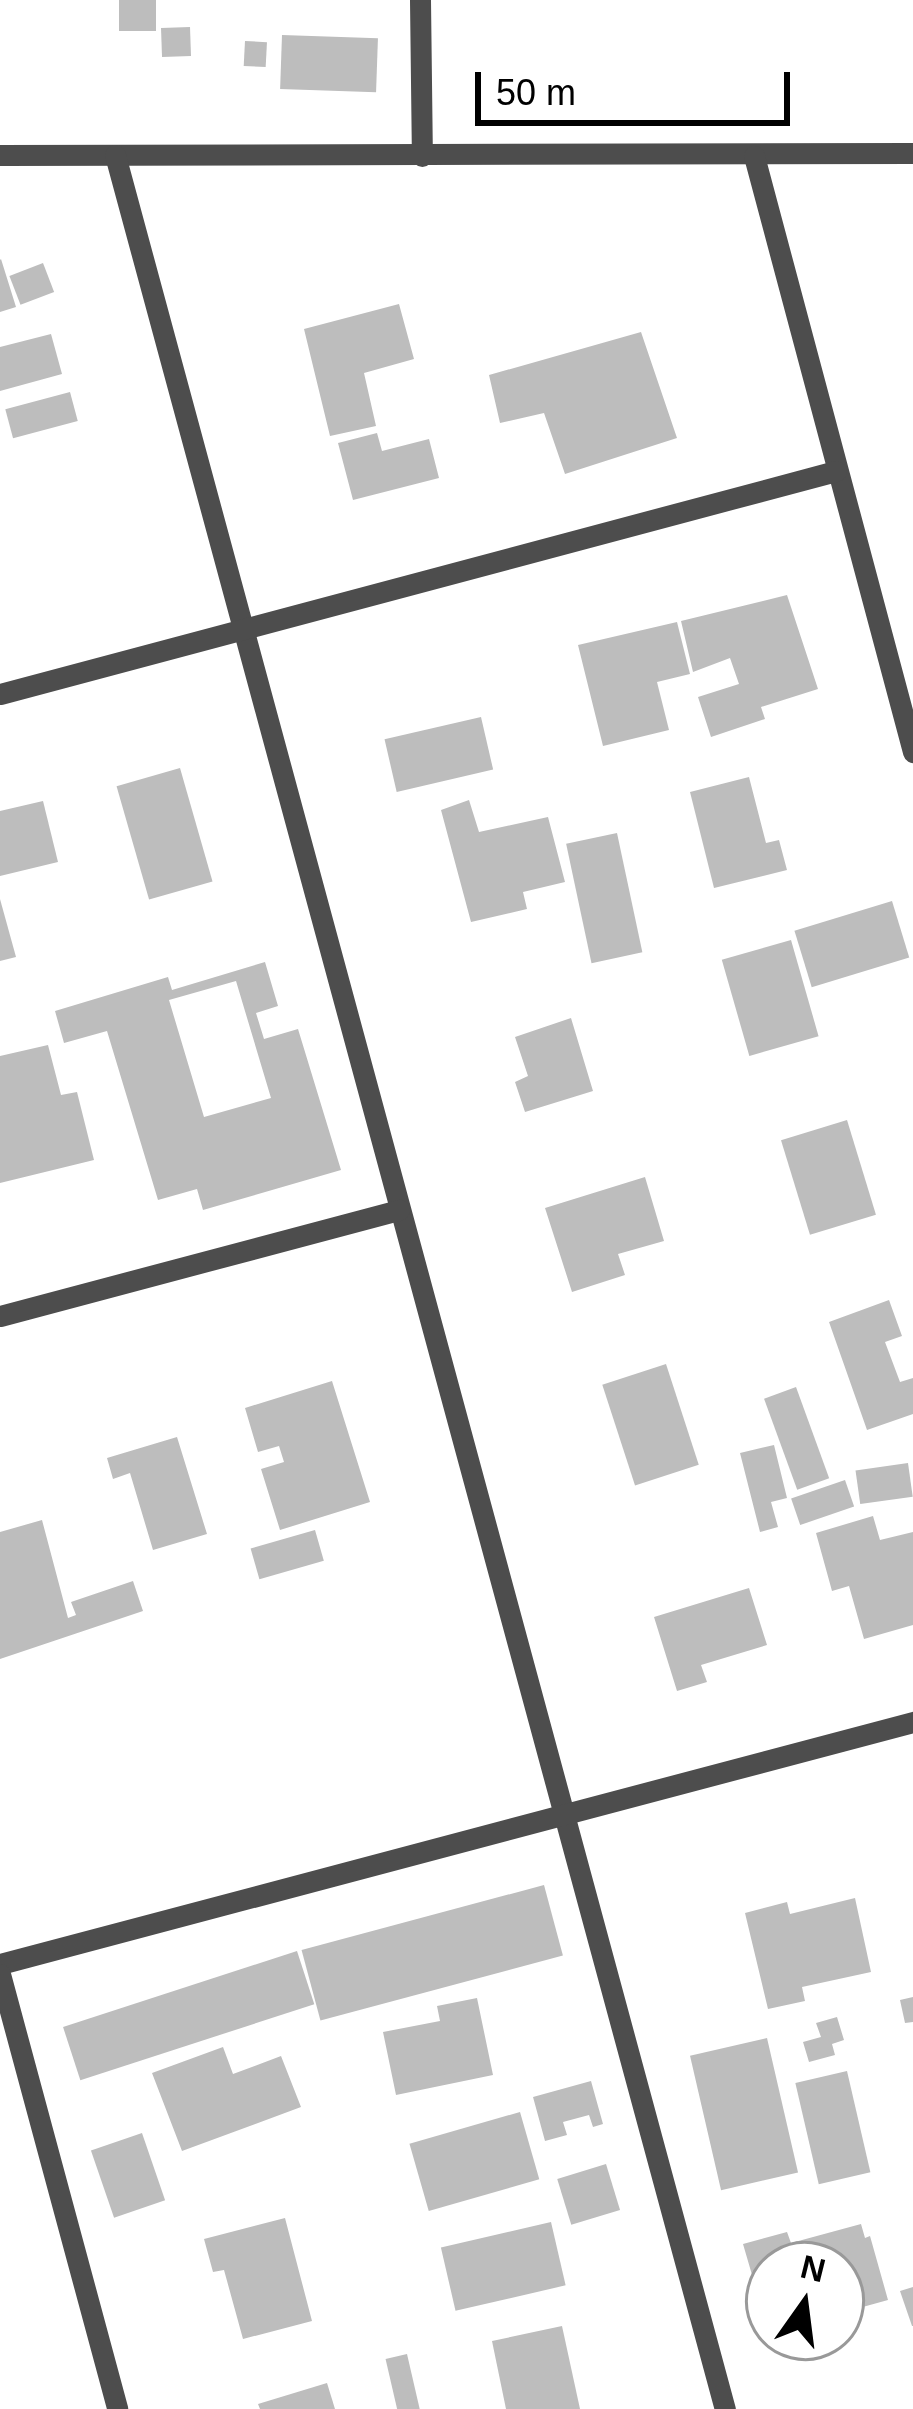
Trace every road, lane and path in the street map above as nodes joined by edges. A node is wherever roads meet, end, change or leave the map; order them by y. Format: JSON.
{"nodes":[{"id":1,"x":421,"y":0,"type":"edge"},
{"id":2,"x":913,"y":153,"type":"edge"},
{"id":3,"x":0,"y":154,"type":"edge"},
{"id":4,"x":115,"y":155,"type":"junction"},
{"id":5,"x":422,"y":156,"type":"junction"},
{"id":6,"x":754,"y":156,"type":"junction"},
{"id":7,"x":836,"y":471,"type":"junction"},
{"id":8,"x":241,"y":630,"type":"junction"},
{"id":9,"x":0,"y":694,"type":"edge"},
{"id":10,"x":913,"y":752,"type":"edge"},
{"id":11,"x":399,"y":1210,"type":"junction"},
{"id":12,"x":0,"y":1316,"type":"edge"},
{"id":13,"x":913,"y":1722,"type":"edge"},
{"id":14,"x":563,"y":1815,"type":"junction"},
{"id":15,"x":0,"y":1964,"type":"edge"},
{"id":16,"x":0,"y":1974,"type":"edge"},
{"id":17,"x":117,"y":2409,"type":"edge"},
{"id":18,"x":725,"y":2409,"type":"edge"}],
"edges":[{"from":1,"to":5,"type":"street"},
{"from":2,"to":6,"type":"street"},
{"from":3,"to":4,"type":"street"},
{"from":4,"to":5,"type":"street"},
{"from":4,"to":8,"type":"street"},
{"from":5,"to":6,"type":"street"},
{"from":6,"to":7,"type":"street"},
{"from":7,"to":8,"type":"street"},
{"from":7,"to":10,"type":"street"},
{"from":8,"to":9,"type":"street"},
{"from":8,"to":11,"type":"street"},
{"from":11,"to":12,"type":"street"},
{"from":11,"to":14,"type":"street"},
{"from":13,"to":14,"type":"street"},
{"from":14,"to":15,"type":"street"},
{"from":14,"to":18,"type":"street"},
{"from":16,"to":17,"type":"street"}]}
